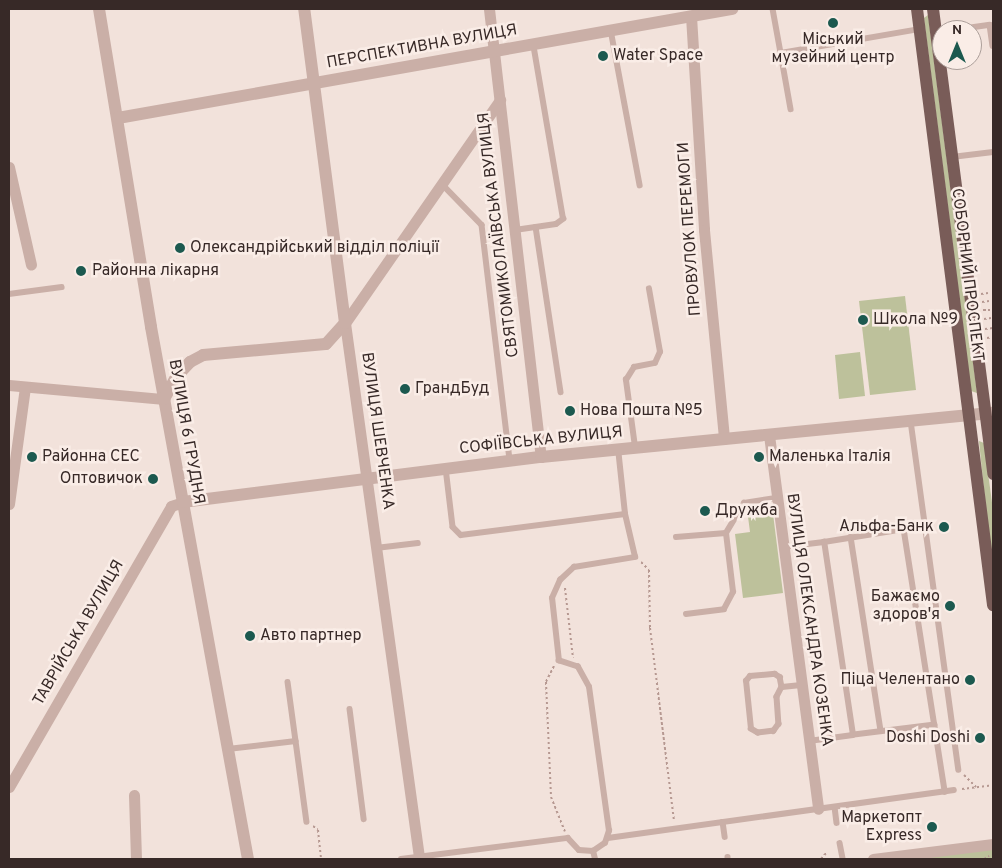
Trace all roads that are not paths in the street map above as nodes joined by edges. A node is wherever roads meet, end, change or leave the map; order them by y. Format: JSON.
{"nodes":[{"id":1,"x":99,"y":9,"type":"edge"},
{"id":2,"x":304,"y":9,"type":"edge"},
{"id":3,"x":489,"y":9,"type":"edge"},
{"id":4,"x":732,"y":9,"type":"edge"},
{"id":5,"x":773,"y":9,"type":"edge"},
{"id":6,"x":917,"y":9,"type":"edge"},
{"id":7,"x":690,"y":12,"type":"edge"},
{"id":8,"x":992,"y":24,"type":"edge"},
{"id":9,"x":920,"y":29,"type":"junction"},
{"id":10,"x":612,"y":30,"type":"junction"},
{"id":11,"x":533,"y":44,"type":"junction"},
{"id":12,"x":993,"y":46,"type":"edge"},
{"id":13,"x":494,"y":51,"type":"junction"},
{"id":14,"x":781,"y":53,"type":"junction"},
{"id":15,"x":943,"y":70,"type":"edge"},
{"id":16,"x":315,"y":83,"type":"junction"},
{"id":17,"x":500,"y":100,"type":"junction"},
{"id":18,"x":791,"y":109,"type":"dead end"},
{"id":19,"x":118,"y":118,"type":"junction"},
{"id":20,"x":993,"y":152,"type":"edge"},
{"id":21,"x":952,"y":158,"type":"junction"},
{"id":22,"x":9,"y":167,"type":"edge"},
{"id":23,"x":442,"y":184,"type":"junction"},
{"id":24,"x":640,"y":184,"type":"dead end"},
{"id":25,"x":536,"y":227,"type":"junction"},
{"id":26,"x":515,"y":230,"type":"junction"},
{"id":27,"x":31,"y":265,"type":"dead end"},
{"id":28,"x":62,"y":286,"type":"dead end"},
{"id":29,"x":650,"y":289,"type":"dead end"},
{"id":30,"x":9,"y":294,"type":"edge"},
{"id":31,"x":346,"y":323,"type":"junction"},
{"id":32,"x":9,"y":386,"type":"edge"},
{"id":33,"x":25,"y":387,"type":"junction"},
{"id":34,"x":561,"y":392,"type":"dead end"},
{"id":35,"x":164,"y":399,"type":"junction"},
{"id":36,"x":989,"y":413,"type":"edge"},
{"id":37,"x":969,"y":415,"type":"junction"},
{"id":38,"x":911,"y":421,"type":"junction"},
{"id":39,"x":768,"y":434,"type":"junction"},
{"id":40,"x":724,"y":439,"type":"junction"},
{"id":41,"x":635,"y":448,"type":"junction"},
{"id":42,"x":618,"y":449,"type":"junction"},
{"id":43,"x":541,"y":457,"type":"junction"},
{"id":44,"x":510,"y":460,"type":"junction"},
{"id":45,"x":446,"y":468,"type":"junction"},
{"id":46,"x":993,"y":474,"type":"edge"},
{"id":47,"x":367,"y":478,"type":"junction"},
{"id":48,"x":776,"y":498,"type":"junction"},
{"id":49,"x":183,"y":502,"type":"junction"},
{"id":50,"x":9,"y":504,"type":"edge"},
{"id":51,"x":625,"y":514,"type":"junction"},
{"id":52,"x":926,"y":526,"type":"junction"},
{"id":53,"x":904,"y":529,"type":"junction"},
{"id":54,"x":726,"y":533,"type":"junction"},
{"id":55,"x":676,"y":537,"type":"dead end"},
{"id":56,"x":851,"y":538,"type":"junction"},
{"id":57,"x":824,"y":542,"type":"junction"},
{"id":58,"x":418,"y":544,"type":"dead end"},
{"id":59,"x":376,"y":548,"type":"junction"},
{"id":60,"x":782,"y":548,"type":"junction"},
{"id":61,"x":993,"y":605,"type":"edge"},
{"id":62,"x":686,"y":614,"type":"dead end"},
{"id":63,"x":288,"y":682,"type":"dead end"},
{"id":64,"x":801,"y":685,"type":"junction"},
{"id":65,"x":782,"y":687,"type":"junction"},
{"id":66,"x":350,"y":709,"type":"dead end"},
{"id":67,"x":935,"y":725,"type":"junction"},
{"id":68,"x":881,"y":731,"type":"junction"},
{"id":69,"x":853,"y":735,"type":"junction"},
{"id":70,"x":296,"y":741,"type":"junction"},
{"id":71,"x":809,"y":741,"type":"junction"},
{"id":72,"x":228,"y":749,"type":"junction"},
{"id":73,"x":959,"y":770,"type":"road end"},
{"id":74,"x":9,"y":787,"type":"edge"},
{"id":75,"x":954,"y":790,"type":"road end"},
{"id":76,"x":945,"y":792,"type":"junction"},
{"id":77,"x":134,"y":795,"type":"dead end"},
{"id":78,"x":835,"y":807,"type":"junction"},
{"id":79,"x":818,"y":809,"type":"junction"},
{"id":80,"x":364,"y":819,"type":"dead end"},
{"id":81,"x":307,"y":822,"type":"road end"},
{"id":82,"x":723,"y":822,"type":"junction"},
{"id":83,"x":837,"y":823,"type":"dead end"},
{"id":84,"x":725,"y":837,"type":"dead end"},
{"id":85,"x":608,"y":838,"type":"junction"},
{"id":86,"x":840,"y":843,"type":"dead end"},
{"id":87,"x":993,"y":844,"type":"edge"},
{"id":88,"x":593,"y":851,"type":"junction"},
{"id":89,"x":444,"y":856,"type":"edge"},
{"id":90,"x":419,"y":857,"type":"junction"},
{"id":91,"x":136,"y":859,"type":"edge"},
{"id":92,"x":248,"y":859,"type":"edge"},
{"id":93,"x":401,"y":859,"type":"edge"},
{"id":94,"x":595,"y":859,"type":"edge"},
{"id":95,"x":843,"y":859,"type":"edge"},
{"id":96,"x":873,"y":859,"type":"edge"}],
"edges":[{"from":1,"to":19,"type":"street","name":"ВУЛИЦЯ 6 ГРУДНЯ"},
{"from":2,"to":16,"type":"street","name":"ВУЛИЦЯ ШЕВЧЕНКА"},
{"from":3,"to":13,"type":"street","name":"СВЯТОМИКОЛАЇВСЬКА ВУЛИЦЯ"},
{"from":4,"to":7,"type":"street","name":"ПЕРСПЕКТИВНА ВУЛИЦЯ"},
{"from":5,"to":14,"type":"lane"},
{"from":6,"to":9,"type":"main road","name":"СОБОРНИЙ ПРОСПЕКТ"},
{"from":7,"to":10,"type":"street","name":"ПЕРСПЕКТИВНА ВУЛИЦЯ"},
{"from":7,"to":40,"type":"street","name":"ПРОВУЛОК ПЕРЕМОГИ"},
{"from":8,"to":12,"type":"lane"},
{"from":9,"to":14,"type":"lane"},
{"from":9,"to":37,"type":"main road","name":"СОБОРНИЙ ПРОСПЕКТ"},
{"from":10,"to":11,"type":"street","name":"ПЕРСПЕКТИВНА ВУЛИЦЯ"},
{"from":10,"to":24,"type":"lane"},
{"from":11,"to":13,"type":"street","name":"ПЕРСПЕКТИВНА ВУЛИЦЯ"},
{"from":11,"to":25,"type":"lane"},
{"from":13,"to":16,"type":"street","name":"ПЕРСПЕКТИВНА ВУЛИЦЯ"},
{"from":13,"to":17,"type":"street","name":"СВЯТОМИКОЛАЇВСЬКА ВУЛИЦЯ"},
{"from":14,"to":18,"type":"lane"},
{"from":15,"to":21,"type":"main road","name":"СОБОРНИЙ ПРОСПЕКТ"},
{"from":16,"to":19,"type":"street","name":"ПЕРСПЕКТИВНА ВУЛИЦЯ"},
{"from":16,"to":31,"type":"street","name":"ВУЛИЦЯ ШЕВЧЕНКА"},
{"from":17,"to":23,"type":"street"},
{"from":17,"to":26,"type":"street","name":"СВЯТОМИКОЛАЇВСЬКА ВУЛИЦЯ"},
{"from":19,"to":35,"type":"street","name":"ВУЛИЦЯ 6 ГРУДНЯ"},
{"from":20,"to":21,"type":"lane"},
{"from":21,"to":36,"type":"main road","name":"СОБОРНИЙ ПРОСПЕКТ"},
{"from":22,"to":27,"type":"street"},
{"from":23,"to":31,"type":"street"},
{"from":23,"to":44,"type":"lane"},
{"from":25,"to":26,"type":"lane"},
{"from":25,"to":34,"type":"lane"},
{"from":26,"to":43,"type":"street","name":"СВЯТОМИКОЛАЇВСЬКА ВУЛИЦЯ"},
{"from":28,"to":30,"type":"lane"},
{"from":29,"to":41,"type":"lane"},
{"from":31,"to":35,"type":"street"},
{"from":31,"to":47,"type":"street","name":"ВУЛИЦЯ ШЕВЧЕНКА"},
{"from":32,"to":33,"type":"street"},
{"from":33,"to":35,"type":"street"},
{"from":33,"to":50,"type":"street"},
{"from":35,"to":49,"type":"street","name":"ВУЛИЦЯ 6 ГРУДНЯ"},
{"from":36,"to":37,"type":"street","name":"СОФІЇВСЬКА ВУЛИЦЯ"},
{"from":36,"to":46,"type":"main road","name":"СОБОРНИЙ ПРОСПЕКТ"},
{"from":37,"to":38,"type":"street","name":"СОФІЇВСЬКА ВУЛИЦЯ"},
{"from":37,"to":61,"type":"main road","name":"СОБОРНИЙ ПРОСПЕКТ"},
{"from":38,"to":39,"type":"street","name":"СОФІЇВСЬКА ВУЛИЦЯ"},
{"from":38,"to":52,"type":"lane"},
{"from":39,"to":40,"type":"street","name":"СОФІЇВСЬКА ВУЛИЦЯ"},
{"from":39,"to":48,"type":"street","name":"ВУЛИЦЯ ОЛЕКСАНДРА КОЗЕНКА"},
{"from":40,"to":41,"type":"street","name":"СОФІЇВСЬКА ВУЛИЦЯ"},
{"from":41,"to":42,"type":"street","name":"СОФІЇВСЬКА ВУЛИЦЯ"},
{"from":42,"to":43,"type":"street","name":"СОФІЇВСЬКА ВУЛИЦЯ"},
{"from":42,"to":51,"type":"lane"},
{"from":43,"to":44,"type":"street","name":"СОФІЇВСЬКА ВУЛИЦЯ"},
{"from":44,"to":45,"type":"street","name":"СОФІЇВСЬКА ВУЛИЦЯ"},
{"from":45,"to":47,"type":"street","name":"СОФІЇВСЬКА ВУЛИЦЯ"},
{"from":45,"to":51,"type":"lane"},
{"from":47,"to":49,"type":"street","name":"СОФІЇВСЬКА ВУЛИЦЯ"},
{"from":47,"to":59,"type":"street","name":"ВУЛИЦЯ ШЕВЧЕНКА"},
{"from":48,"to":54,"type":"lane"},
{"from":48,"to":60,"type":"street","name":"ВУЛИЦЯ ОЛЕКСАНДРА КОЗЕНКА"},
{"from":49,"to":72,"type":"street","name":"ВУЛИЦЯ 6 ГРУДНЯ"},
{"from":49,"to":74,"type":"street","name":"ТАВРІЙСЬКА ВУЛИЦЯ"},
{"from":51,"to":85,"type":"lane"},
{"from":52,"to":53,"type":"lane"},
{"from":52,"to":73,"type":"lane"},
{"from":53,"to":56,"type":"lane"},
{"from":53,"to":67,"type":"lane"},
{"from":54,"to":55,"type":"lane"},
{"from":54,"to":62,"type":"lane"},
{"from":56,"to":57,"type":"lane"},
{"from":56,"to":68,"type":"lane"},
{"from":57,"to":60,"type":"lane"},
{"from":57,"to":69,"type":"lane"},
{"from":58,"to":59,"type":"lane"},
{"from":59,"to":90,"type":"street","name":"ВУЛИЦЯ ШЕВЧЕНКА"},
{"from":60,"to":64,"type":"street","name":"ВУЛИЦЯ ОЛЕКСАНДРА КОЗЕНКА"},
{"from":63,"to":70,"type":"lane"},
{"from":64,"to":65,"type":"lane"},
{"from":64,"to":71,"type":"street","name":"ВУЛИЦЯ ОЛЕКСАНДРА КОЗЕНКА"},
{"from":65,"to":65,"type":"lane"},
{"from":66,"to":80,"type":"lane"},
{"from":67,"to":68,"type":"lane"},
{"from":67,"to":76,"type":"lane"},
{"from":68,"to":69,"type":"lane"},
{"from":69,"to":71,"type":"lane"},
{"from":70,"to":72,"type":"lane"},
{"from":70,"to":81,"type":"lane"},
{"from":71,"to":79,"type":"street","name":"ВУЛИЦЯ ОЛЕКСАНДРА КОЗЕНКА"},
{"from":72,"to":92,"type":"street","name":"ВУЛИЦЯ 6 ГРУДНЯ"},
{"from":75,"to":76,"type":"lane"},
{"from":76,"to":78,"type":"lane"},
{"from":77,"to":91,"type":"street"},
{"from":78,"to":79,"type":"lane"},
{"from":78,"to":83,"type":"lane"},
{"from":79,"to":82,"type":"lane"},
{"from":82,"to":84,"type":"lane"},
{"from":82,"to":85,"type":"lane"},
{"from":85,"to":88,"type":"lane"},
{"from":86,"to":95,"type":"lane"},
{"from":87,"to":96,"type":"street"},
{"from":88,"to":89,"type":"lane"},
{"from":88,"to":94,"type":"lane"},
{"from":89,"to":90,"type":"lane"},
{"from":90,"to":93,"type":"lane"}]}
